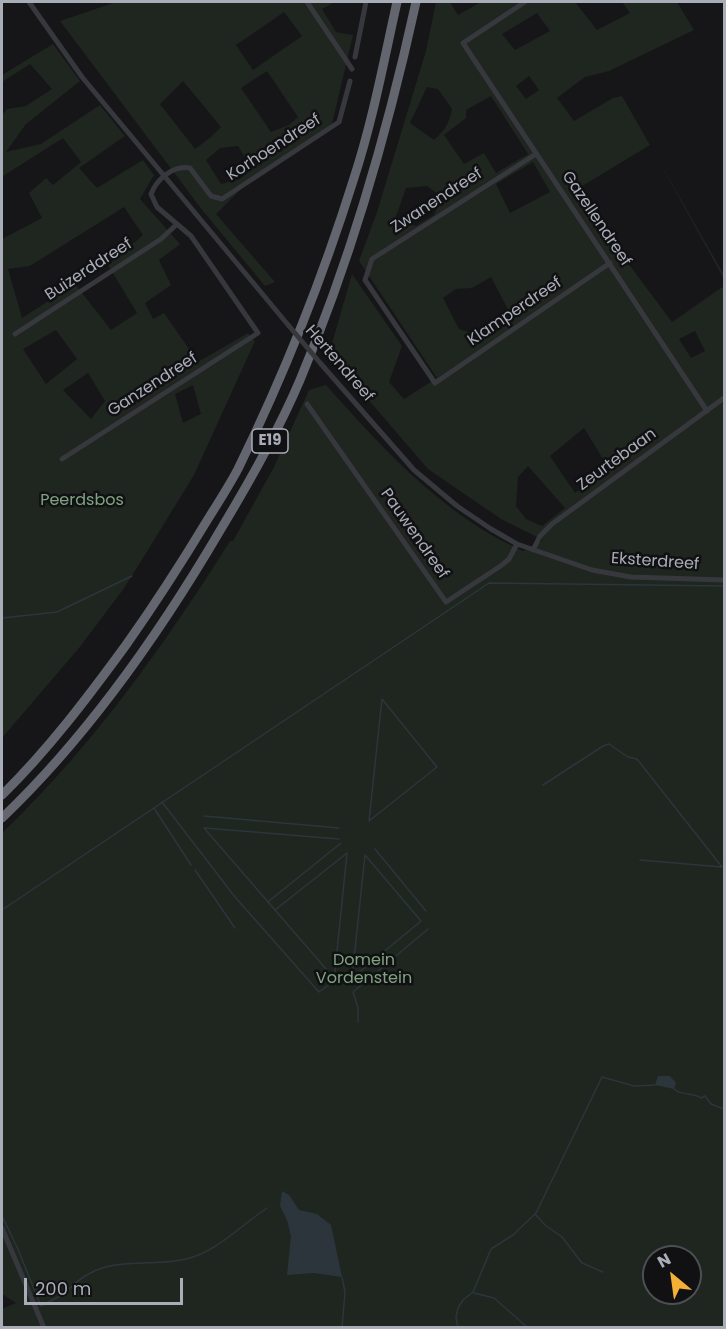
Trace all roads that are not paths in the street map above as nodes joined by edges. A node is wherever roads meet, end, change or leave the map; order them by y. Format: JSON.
{"nodes":[{"id":1,"x":29,"y":2,"type":"edge"},
{"id":2,"x":307,"y":2,"type":"edge"},
{"id":3,"x":366,"y":2,"type":"edge"},
{"id":4,"x":397,"y":2,"type":"edge"},
{"id":5,"x":416,"y":2,"type":"edge"},
{"id":6,"x":525,"y":2,"type":"edge"},
{"id":7,"x":355,"y":57,"type":"dead end"},
{"id":8,"x":352,"y":69,"type":"dead end"},
{"id":9,"x":350,"y":81,"type":"dead end"},
{"id":10,"x":536,"y":154,"type":"junction"},
{"id":11,"x":164,"y":176,"type":"junction"},
{"id":12,"x":176,"y":225,"type":"junction"},
{"id":13,"x":610,"y":263,"type":"junction"},
{"id":14,"x":15,"y":334,"type":"dead end"},
{"id":15,"x":435,"y":382,"type":"joint"},
{"id":16,"x":724,"y":398,"type":"edge"},
{"id":17,"x":307,"y":404,"type":"dead end"},
{"id":18,"x":707,"y":411,"type":"junction"},
{"id":19,"x":62,"y":459,"type":"dead end"},
{"id":20,"x":517,"y":544,"type":"junction"},
{"id":21,"x":533,"y":550,"type":"junction"},
{"id":22,"x":724,"y":580,"type":"edge"},
{"id":23,"x":2,"y":795,"type":"edge"},
{"id":24,"x":2,"y":818,"type":"edge"},
{"id":25,"x":2,"y":1228,"type":"edge"},
{"id":26,"x":44,"y":1328,"type":"edge"}],
"edges":[{"from":1,"to":11,"type":"street","name":"Hertendreef"},
{"from":2,"to":8,"type":"street"},
{"from":3,"to":7,"type":"street"},
{"from":4,"to":23,"type":"highway","number":"E19"},
{"from":5,"to":24,"type":"highway","number":"E19"},
{"from":6,"to":10,"type":"street","name":"Gazellendreef"},
{"from":9,"to":11,"type":"street","name":"Korhoendreef"},
{"from":10,"to":13,"type":"street","name":"Gazellendreef"},
{"from":10,"to":15,"type":"street","name":"Zwanendreef"},
{"from":11,"to":12,"type":"street"},
{"from":11,"to":20,"type":"street","name":"Hertendreef","bridge":true},
{"from":12,"to":14,"type":"street","name":"Buizerddreef"},
{"from":12,"to":19,"type":"street","name":"Ganzendreef"},
{"from":13,"to":15,"type":"street","name":"Klamperdreef"},
{"from":13,"to":18,"type":"street","name":"Gazellendreef"},
{"from":16,"to":18,"type":"street","name":"Zeurtebaan"},
{"from":17,"to":20,"type":"street","name":"Pauwendreef"},
{"from":18,"to":21,"type":"street","name":"Zeurtebaan"},
{"from":20,"to":21,"type":"street","name":"Eksterdreef"},
{"from":21,"to":22,"type":"street","name":"Eksterdreef"},
{"from":25,"to":26,"type":"street"}]}
